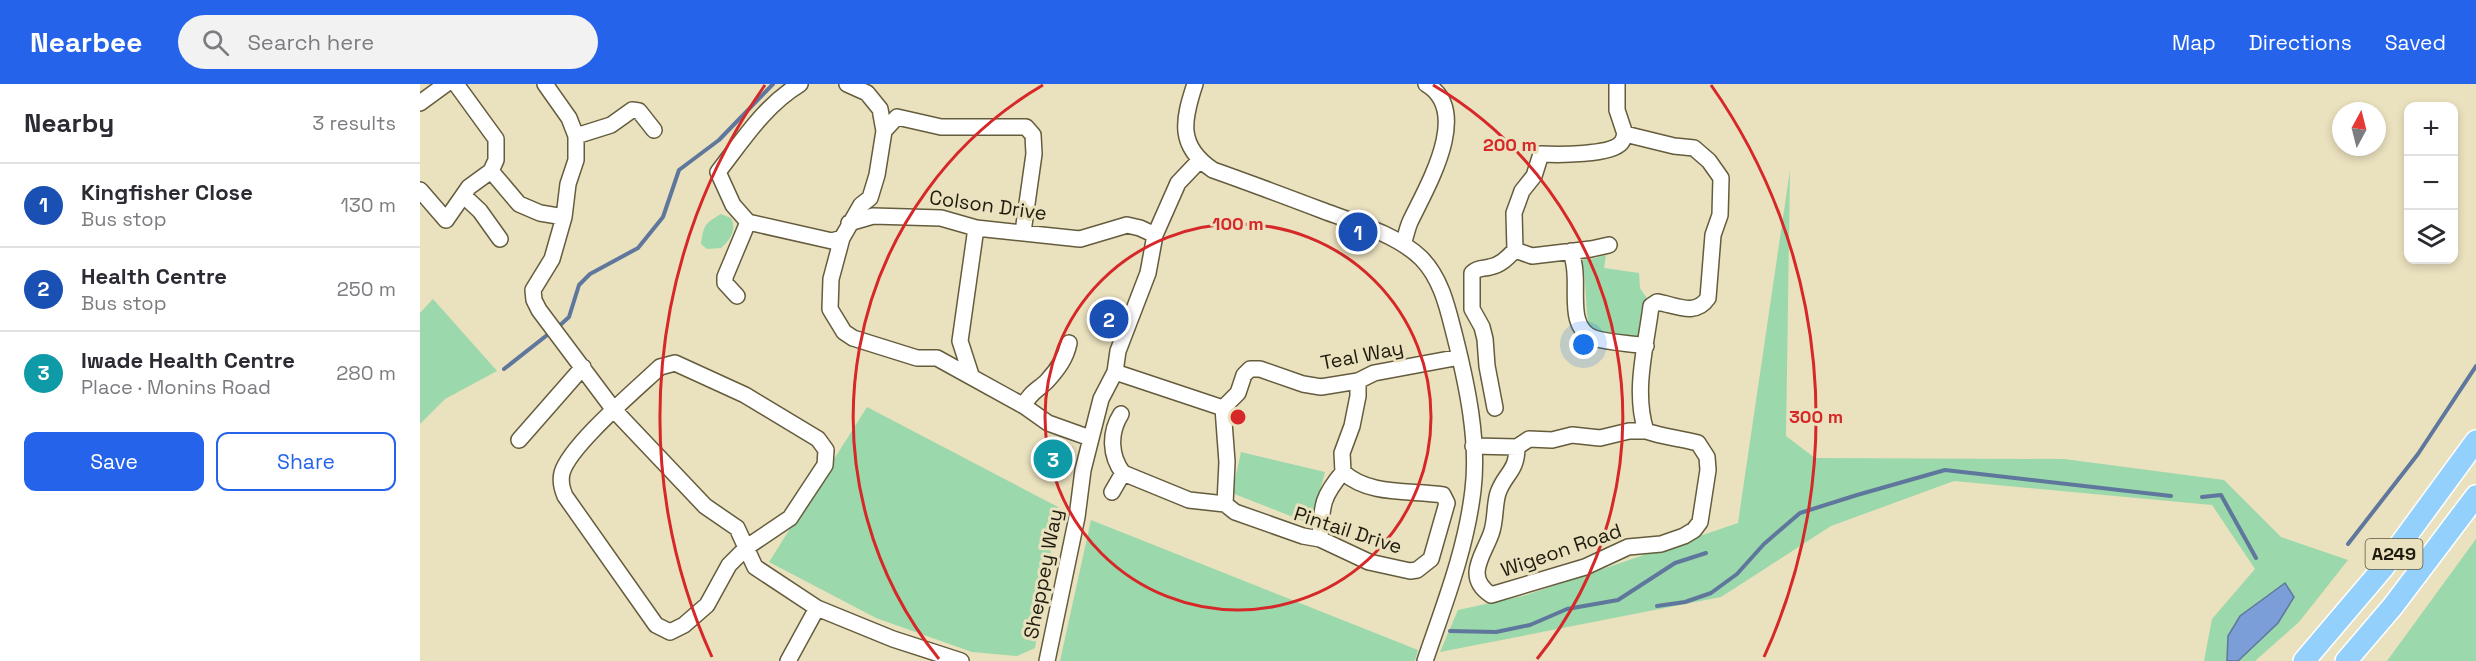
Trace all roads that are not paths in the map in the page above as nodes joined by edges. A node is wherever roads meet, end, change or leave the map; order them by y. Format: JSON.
{"nodes":[{"id":1,"x":446,"y":84,"type":"edge"},
{"id":2,"x":456,"y":84,"type":"edge"},
{"id":3,"x":545,"y":84,"type":"edge"},
{"id":4,"x":800,"y":84,"type":"edge"},
{"id":5,"x":847,"y":84,"type":"edge"},
{"id":6,"x":1195,"y":84,"type":"edge"},
{"id":7,"x":1426,"y":84,"type":"edge"},
{"id":8,"x":1617,"y":84,"type":"edge"},
{"id":9,"x":420,"y":103,"type":"edge"},
{"id":10,"x":654,"y":130,"type":"dead end"},
{"id":11,"x":884,"y":131,"type":"junction"},
{"id":12,"x":1625,"y":134,"type":"junction"},
{"id":13,"x":576,"y":136,"type":"junction"},
{"id":14,"x":1199,"y":161,"type":"junction"},
{"id":15,"x":491,"y":171,"type":"junction"},
{"id":16,"x":420,"y":190,"type":"edge"},
{"id":17,"x":464,"y":196,"type":"junction"},
{"id":18,"x":564,"y":217,"type":"junction"},
{"id":19,"x":748,"y":222,"type":"junction"},
{"id":20,"x":849,"y":223,"type":"junction"},
{"id":21,"x":976,"y":228,"type":"junction"},
{"id":22,"x":1023,"y":232,"type":"junction"},
{"id":23,"x":1155,"y":235,"type":"junction"},
{"id":24,"x":842,"y":238,"type":"junction"},
{"id":25,"x":500,"y":239,"type":"dead end"},
{"id":26,"x":1402,"y":243,"type":"junction"},
{"id":27,"x":1609,"y":245,"type":"dead end"},
{"id":28,"x":1515,"y":249,"type":"junction"},
{"id":29,"x":1571,"y":251,"type":"junction"},
{"id":30,"x":737,"y":296,"type":"dead end"},
{"id":31,"x":960,"y":341,"type":"junction"},
{"id":32,"x":1069,"y":343,"type":"dead end"},
{"id":33,"x":1646,"y":346,"type":"junction"},
{"id":34,"x":1460,"y":357,"type":"junction"},
{"id":35,"x":937,"y":358,"type":"junction"},
{"id":36,"x":583,"y":367,"type":"junction"},
{"id":37,"x":1115,"y":372,"type":"junction"},
{"id":38,"x":971,"y":375,"type":"junction"},
{"id":39,"x":1358,"y":381,"type":"junction"},
{"id":40,"x":1024,"y":406,"type":"junction"},
{"id":41,"x":1223,"y":408,"type":"junction"},
{"id":42,"x":1496,"y":408,"type":"dead end"},
{"id":43,"x":614,"y":410,"type":"junction"},
{"id":44,"x":1121,"y":414,"type":"dead end"},
{"id":45,"x":1646,"y":431,"type":"junction"},
{"id":46,"x":1090,"y":438,"type":"junction"},
{"id":47,"x":519,"y":440,"type":"dead end"},
{"id":48,"x":2476,"y":441,"type":"edge"},
{"id":49,"x":1473,"y":446,"type":"junction"},
{"id":50,"x":1517,"y":447,"type":"junction"},
{"id":51,"x":1343,"y":472,"type":"junction"},
{"id":52,"x":1123,"y":473,"type":"junction"},
{"id":53,"x":1112,"y":492,"type":"dead end"},
{"id":54,"x":2476,"y":496,"type":"edge"},
{"id":55,"x":1225,"y":504,"type":"junction"},
{"id":56,"x":1320,"y":539,"type":"junction"},
{"id":57,"x":747,"y":547,"type":"junction"},
{"id":58,"x":817,"y":608,"type":"junction"},
{"id":59,"x":922,"y":655,"type":"edge"},
{"id":60,"x":788,"y":661,"type":"edge"},
{"id":61,"x":961,"y":661,"type":"edge"},
{"id":62,"x":1047,"y":661,"type":"edge"},
{"id":63,"x":1425,"y":661,"type":"edge"},
{"id":64,"x":2304,"y":661,"type":"edge"},
{"id":65,"x":2346,"y":661,"type":"edge"}],
"edges":[{"from":1,"to":9,"type":"street"},
{"from":2,"to":15,"type":"street"},
{"from":3,"to":13,"type":"street"},
{"from":4,"to":19,"type":"street"},
{"from":5,"to":11,"type":"street"},
{"from":6,"to":14,"type":"street"},
{"from":7,"to":26,"type":"street"},
{"from":8,"to":12,"type":"street"},
{"from":10,"to":13,"type":"street"},
{"from":11,"to":20,"type":"street"},
{"from":11,"to":22,"type":"street"},
{"from":12,"to":28,"type":"street"},
{"from":12,"to":33,"type":"street"},
{"from":13,"to":18,"type":"street"},
{"from":14,"to":23,"type":"street","name":"Sheppey Way"},
{"from":14,"to":26,"type":"street"},
{"from":15,"to":17,"type":"street"},
{"from":15,"to":18,"type":"street"},
{"from":16,"to":17,"type":"street"},
{"from":17,"to":25,"type":"street"},
{"from":18,"to":36,"type":"street"},
{"from":19,"to":24,"type":"street"},
{"from":19,"to":30,"type":"street"},
{"from":20,"to":21,"type":"street","name":"Colson Drive"},
{"from":20,"to":24,"type":"street"},
{"from":21,"to":22,"type":"street","name":"Colson Drive"},
{"from":21,"to":31,"type":"street"},
{"from":22,"to":23,"type":"street","name":"Colson Drive"},
{"from":23,"to":37,"type":"street","name":"Sheppey Way"},
{"from":24,"to":35,"type":"street"},
{"from":26,"to":34,"type":"street"},
{"from":27,"to":29,"type":"street"},
{"from":28,"to":29,"type":"street"},
{"from":28,"to":42,"type":"street"},
{"from":29,"to":33,"type":"street"},
{"from":31,"to":35,"type":"street"},
{"from":31,"to":38,"type":"street"},
{"from":32,"to":40,"type":"street"},
{"from":33,"to":45,"type":"street"},
{"from":34,"to":39,"type":"street","name":"Teal Way"},
{"from":34,"to":49,"type":"street"},
{"from":35,"to":38,"type":"street"},
{"from":36,"to":43,"type":"street"},
{"from":36,"to":47,"type":"street"},
{"from":37,"to":41,"type":"street"},
{"from":37,"to":46,"type":"street","name":"Sheppey Way"},
{"from":38,"to":40,"type":"street"},
{"from":39,"to":41,"type":"street","name":"Teal Way"},
{"from":39,"to":51,"type":"street"},
{"from":40,"to":46,"type":"street"},
{"from":41,"to":55,"type":"street"},
{"from":43,"to":57,"type":"street"},
{"from":43,"to":57,"type":"street"},
{"from":43,"to":57,"type":"street"},
{"from":44,"to":52,"type":"street"},
{"from":45,"to":50,"type":"street"},
{"from":45,"to":50,"type":"street","name":"Wigeon Road"},
{"from":46,"to":62,"type":"street","name":"Sheppey Way"},
{"from":48,"to":64,"type":"highway","number":"A249"},
{"from":49,"to":50,"type":"street"},
{"from":49,"to":63,"type":"street"},
{"from":51,"to":56,"type":"street"},
{"from":51,"to":56,"type":"street","name":"Pintail Drive"},
{"from":52,"to":53,"type":"street"},
{"from":52,"to":55,"type":"street","name":"Pintail Drive"},
{"from":54,"to":65,"type":"highway","number":"A249"},
{"from":55,"to":56,"type":"street","name":"Pintail Drive"},
{"from":57,"to":58,"type":"street"},
{"from":58,"to":59,"type":"street"},
{"from":58,"to":60,"type":"street"},
{"from":59,"to":61,"type":"street"}]}
